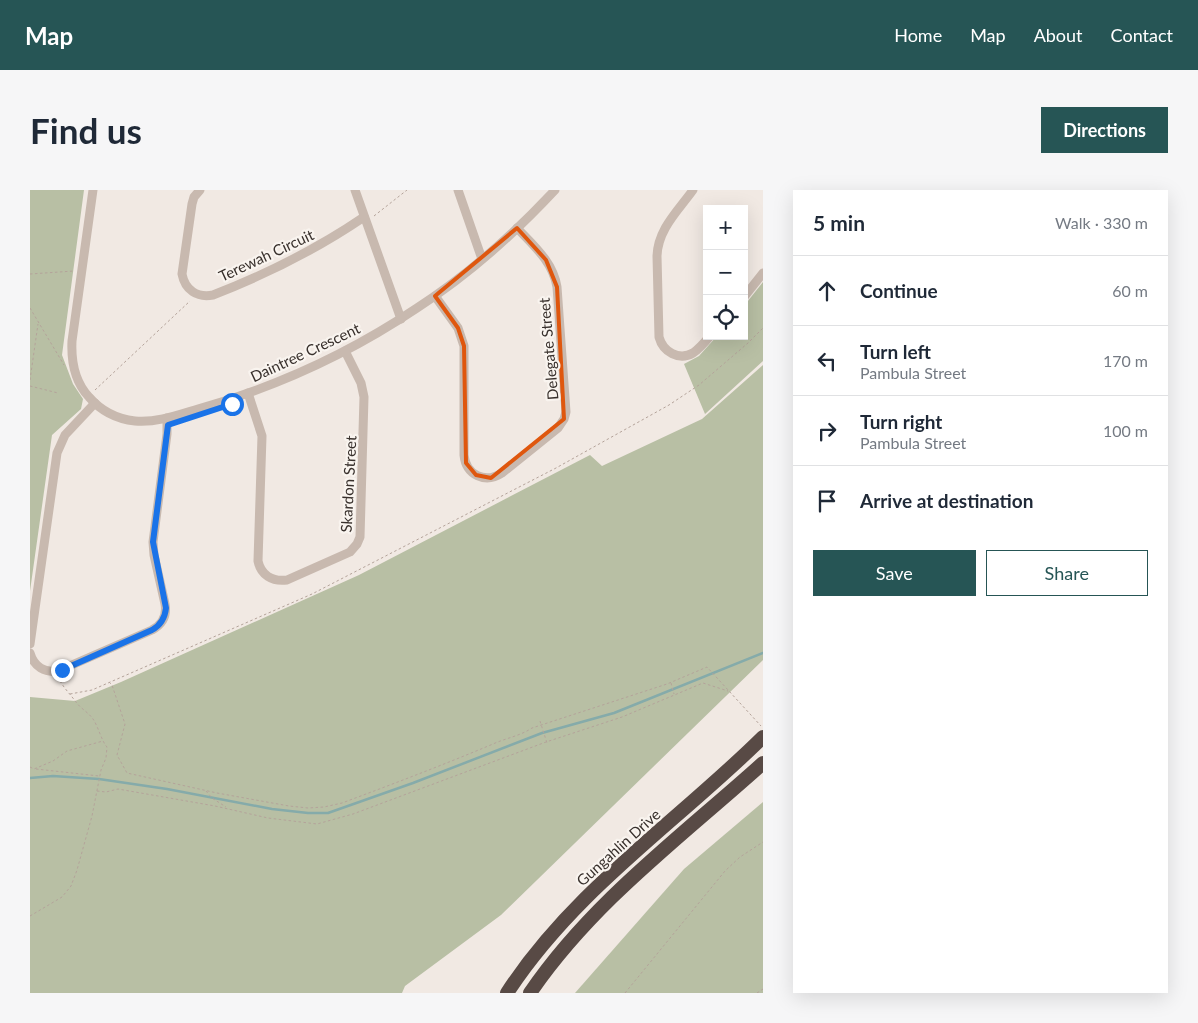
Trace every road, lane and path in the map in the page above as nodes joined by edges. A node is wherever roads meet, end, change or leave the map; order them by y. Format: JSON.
{"nodes":[{"id":1,"x":93,"y":190,"type":"edge"},
{"id":2,"x":200,"y":190,"type":"edge"},
{"id":3,"x":355,"y":190,"type":"edge"},
{"id":4,"x":407,"y":190,"type":"edge"},
{"id":5,"x":458,"y":190,"type":"edge"},
{"id":6,"x":555,"y":190,"type":"edge"},
{"id":7,"x":693,"y":190,"type":"edge"},
{"id":8,"x":364,"y":218,"type":"junction"},
{"id":9,"x":517,"y":228,"type":"junction"},
{"id":10,"x":482,"y":259,"type":"junction"},
{"id":11,"x":82,"y":272,"type":"junction"},
{"id":12,"x":763,"y":273,"type":"edge"},
{"id":13,"x":30,"y":274,"type":"edge"},
{"id":14,"x":197,"y":294,"type":"junction"},
{"id":15,"x":746,"y":295,"type":"edge"},
{"id":16,"x":435,"y":296,"type":"junction"},
{"id":17,"x":30,"y":308,"type":"edge"},
{"id":18,"x":401,"y":319,"type":"junction"},
{"id":19,"x":38,"y":324,"type":"junction"},
{"id":20,"x":763,"y":328,"type":"edge"},
{"id":21,"x":706,"y":340,"type":"edge"},
{"id":22,"x":345,"y":351,"type":"junction"},
{"id":23,"x":66,"y":371,"type":"dead end"},
{"id":24,"x":30,"y":380,"type":"edge"},
{"id":25,"x":30,"y":386,"type":"edge"},
{"id":26,"x":58,"y":393,"type":"dead end"},
{"id":27,"x":248,"y":394,"type":"junction"},
{"id":28,"x":88,"y":395,"type":"junction"},
{"id":29,"x":94,"y":403,"type":"junction"},
{"id":30,"x":166,"y":418,"type":"junction"},
{"id":31,"x":30,"y":644,"type":"edge"},
{"id":32,"x":30,"y":654,"type":"edge"},
{"id":33,"x":55,"y":672,"type":"junction"},
{"id":34,"x":109,"y":682,"type":"junction"},
{"id":35,"x":671,"y":683,"type":"junction"},
{"id":36,"x":730,"y":692,"type":"junction"},
{"id":37,"x":70,"y":694,"type":"junction"},
{"id":38,"x":674,"y":695,"type":"junction"},
{"id":39,"x":540,"y":721,"type":"dead end"},
{"id":40,"x":542,"y":726,"type":"junction"},
{"id":41,"x":763,"y":729,"type":"edge"},
{"id":42,"x":103,"y":741,"type":"junction"},
{"id":43,"x":759,"y":741,"type":"edge"},
{"id":44,"x":547,"y":742,"type":"junction"},
{"id":45,"x":763,"y":764,"type":"edge"},
{"id":46,"x":30,"y":768,"type":"edge"},
{"id":47,"x":34,"y":769,"type":"junction"},
{"id":48,"x":100,"y":776,"type":"junction"},
{"id":49,"x":206,"y":790,"type":"junction"},
{"id":50,"x":97,"y":791,"type":"junction"},
{"id":51,"x":229,"y":808,"type":"junction"},
{"id":52,"x":763,"y":842,"type":"edge"},
{"id":53,"x":30,"y":916,"type":"edge"},
{"id":54,"x":763,"y":989,"type":"edge"},
{"id":55,"x":507,"y":993,"type":"edge"},
{"id":56,"x":530,"y":993,"type":"edge"},
{"id":57,"x":625,"y":993,"type":"edge"},
{"id":58,"x":757,"y":993,"type":"edge"}],
"edges":[{"from":1,"to":11,"type":"street","name":"Daintree Crescent"},
{"from":2,"to":14,"type":"street"},
{"from":3,"to":8,"type":"street"},
{"from":4,"to":8,"type":"path"},
{"from":5,"to":10,"type":"street"},
{"from":6,"to":9,"type":"street","name":"Daintree Crescent"},
{"from":7,"to":21,"type":"street"},
{"from":8,"to":14,"type":"street","name":"Terewah Circuit"},
{"from":8,"to":18,"type":"street"},
{"from":9,"to":10,"type":"street","name":"Daintree Crescent"},
{"from":9,"to":16,"type":"street","name":"Delegate Street"},
{"from":10,"to":16,"type":"street","name":"Daintree Crescent"},
{"from":11,"to":13,"type":"path"},
{"from":11,"to":28,"type":"street","name":"Daintree Crescent"},
{"from":12,"to":15,"type":"street"},
{"from":14,"to":28,"type":"path"},
{"from":16,"to":18,"type":"street","name":"Daintree Crescent"},
{"from":17,"to":19,"type":"path"},
{"from":18,"to":22,"type":"street","name":"Daintree Crescent"},
{"from":19,"to":23,"type":"path"},
{"from":19,"to":24,"type":"path"},
{"from":20,"to":34,"type":"path"},
{"from":22,"to":27,"type":"street","name":"Daintree Crescent"},
{"from":22,"to":27,"type":"street","name":"Skardon Street"},
{"from":25,"to":26,"type":"path"},
{"from":27,"to":30,"type":"street","name":"Daintree Crescent"},
{"from":28,"to":29,"type":"street","name":"Daintree Crescent"},
{"from":29,"to":30,"type":"street","name":"Daintree Crescent"},
{"from":29,"to":31,"type":"street"},
{"from":30,"to":33,"type":"street"},
{"from":32,"to":33,"type":"street"},
{"from":33,"to":37,"type":"path"},
{"from":34,"to":37,"type":"path"},
{"from":34,"to":49,"type":"path"},
{"from":35,"to":36,"type":"path"},
{"from":35,"to":38,"type":"path"},
{"from":35,"to":40,"type":"path"},
{"from":36,"to":38,"type":"path"},
{"from":36,"to":41,"type":"path"},
{"from":37,"to":42,"type":"path"},
{"from":38,"to":44,"type":"path"},
{"from":39,"to":40,"type":"path"},
{"from":40,"to":44,"type":"path"},
{"from":40,"to":49,"type":"path"},
{"from":42,"to":47,"type":"path"},
{"from":42,"to":48,"type":"path"},
{"from":43,"to":55,"type":"highway","name":"Gungahlin Drive"},
{"from":44,"to":51,"type":"path"},
{"from":45,"to":56,"type":"highway"},
{"from":46,"to":47,"type":"path"},
{"from":47,"to":48,"type":"path"},
{"from":48,"to":50,"type":"path"},
{"from":49,"to":51,"type":"path"},
{"from":50,"to":51,"type":"path"},
{"from":50,"to":53,"type":"path"},
{"from":52,"to":57,"type":"path"},
{"from":54,"to":58,"type":"path"}]}
